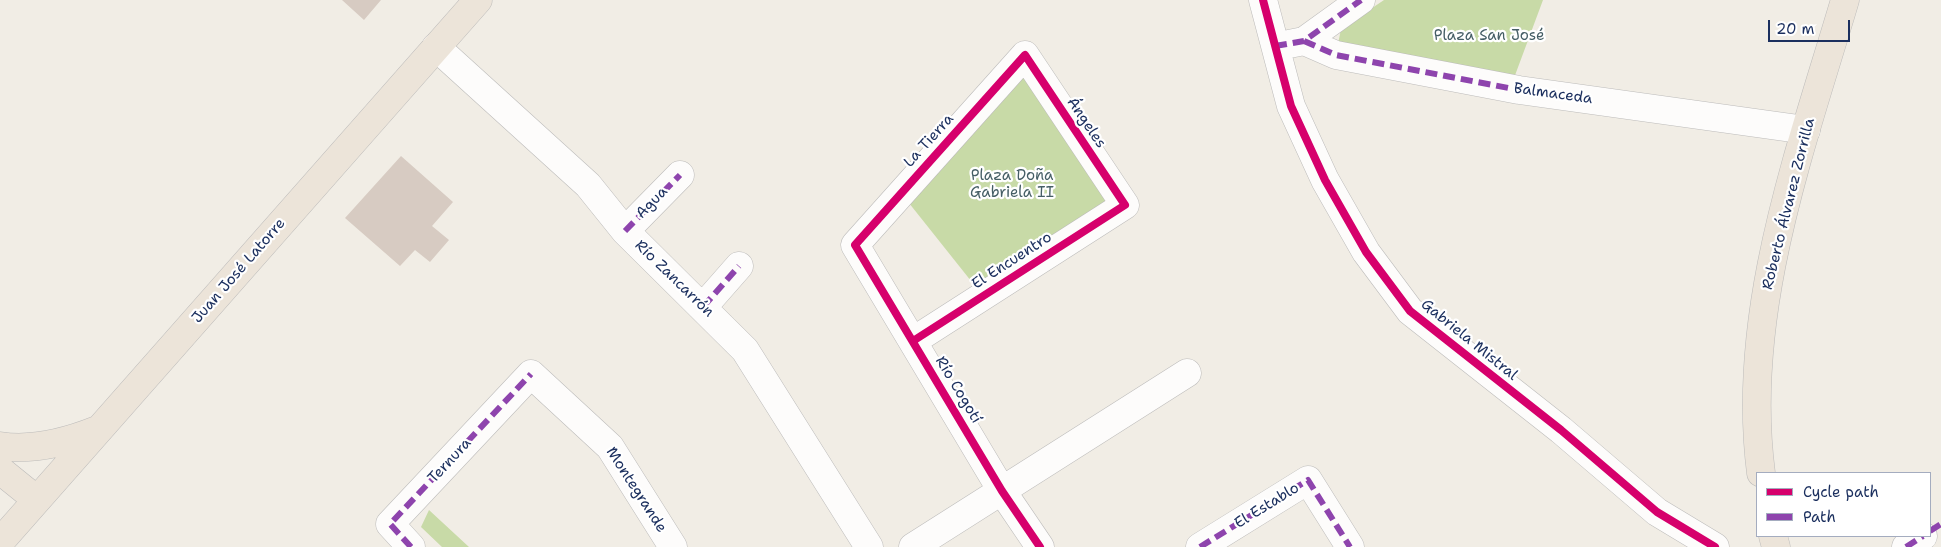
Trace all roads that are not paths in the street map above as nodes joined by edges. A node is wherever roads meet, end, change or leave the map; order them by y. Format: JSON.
{"nodes":[{"id":1,"x":478,"y":0,"type":"edge"},
{"id":2,"x":1263,"y":0,"type":"edge"},
{"id":3,"x":1362,"y":0,"type":"edge"},
{"id":4,"x":1845,"y":0,"type":"edge"},
{"id":5,"x":1304,"y":41,"type":"junction"},
{"id":6,"x":1275,"y":46,"type":"junction"},
{"id":7,"x":436,"y":47,"type":"junction"},
{"id":8,"x":1025,"y":55,"type":"joint"},
{"id":9,"x":1806,"y":130,"type":"junction"},
{"id":10,"x":680,"y":175,"type":"dead end"},
{"id":11,"x":1124,"y":205,"type":"joint"},
{"id":12,"x":625,"y":231,"type":"junction"},
{"id":13,"x":854,"y":245,"type":"joint"},
{"id":14,"x":739,"y":266,"type":"dead end"},
{"id":15,"x":703,"y":307,"type":"junction"},
{"id":16,"x":913,"y":341,"type":"junction"},
{"id":17,"x":531,"y":374,"type":"joint"},
{"id":18,"x":1187,"y":374,"type":"dead end"},
{"id":19,"x":99,"y":430,"type":"junction"},
{"id":20,"x":0,"y":446,"type":"edge"},
{"id":21,"x":0,"y":470,"type":"edge"},
{"id":22,"x":1761,"y":472,"type":"edge"},
{"id":23,"x":1002,"y":491,"type":"junction"},
{"id":24,"x":37,"y":500,"type":"junction"},
{"id":25,"x":1921,"y":537,"type":"edge"},
{"id":26,"x":0,"y":542,"type":"edge"},
{"id":27,"x":411,"y":547,"type":"edge"},
{"id":28,"x":673,"y":547,"type":"edge"},
{"id":29,"x":869,"y":547,"type":"edge"},
{"id":30,"x":913,"y":547,"type":"edge"},
{"id":31,"x":1040,"y":547,"type":"edge"},
{"id":32,"x":1200,"y":547,"type":"edge"},
{"id":33,"x":1350,"y":547,"type":"edge"},
{"id":34,"x":1715,"y":547,"type":"edge"},
{"id":35,"x":1906,"y":547,"type":"edge"}],
"edges":[{"from":1,"to":7,"type":"main road","name":"Juan José Latorre"},
{"from":2,"to":6,"type":"street","name":"Gabriela Mistral"},
{"from":3,"to":5,"type":"street"},
{"from":4,"to":9,"type":"main road","name":"Roberto Álvarez Zorrilla"},
{"from":5,"to":6,"type":"street"},
{"from":5,"to":9,"type":"street","name":"Balmaceda"},
{"from":6,"to":34,"type":"street","name":"Gabriela Mistral"},
{"from":7,"to":12,"type":"street","name":"Río Zancarrón"},
{"from":7,"to":19,"type":"main road","name":"Juan José Latorre"},
{"from":8,"to":11,"type":"street","name":"Ángeles"},
{"from":8,"to":13,"type":"street","name":"La Tierra"},
{"from":9,"to":22,"type":"main road","name":"Roberto Álvarez Zorrilla"},
{"from":10,"to":12,"type":"street","name":"Agua"},
{"from":11,"to":16,"type":"street","name":"El Encuentro"},
{"from":12,"to":15,"type":"street","name":"Río Zancarrón"},
{"from":13,"to":16,"type":"street","name":"Río Cogotí"},
{"from":14,"to":15,"type":"street"},
{"from":15,"to":29,"type":"street","name":"Río Zancarrón"},
{"from":16,"to":23,"type":"street","name":"Río Cogotí"},
{"from":17,"to":27,"type":"street","name":"Ternura"},
{"from":17,"to":28,"type":"street","name":"Montegrande"},
{"from":18,"to":23,"type":"street"},
{"from":19,"to":20,"type":"main road"},
{"from":19,"to":24,"type":"main road","name":"Juan José Latorre"},
{"from":21,"to":24,"type":"main road"},
{"from":23,"to":30,"type":"street"},
{"from":23,"to":31,"type":"street","name":"Río Cogotí"},
{"from":24,"to":26,"type":"main road","name":"Juan José Latorre"},
{"from":25,"to":35,"type":"street"},
{"from":32,"to":33,"type":"street","name":"El Establo"}]}
